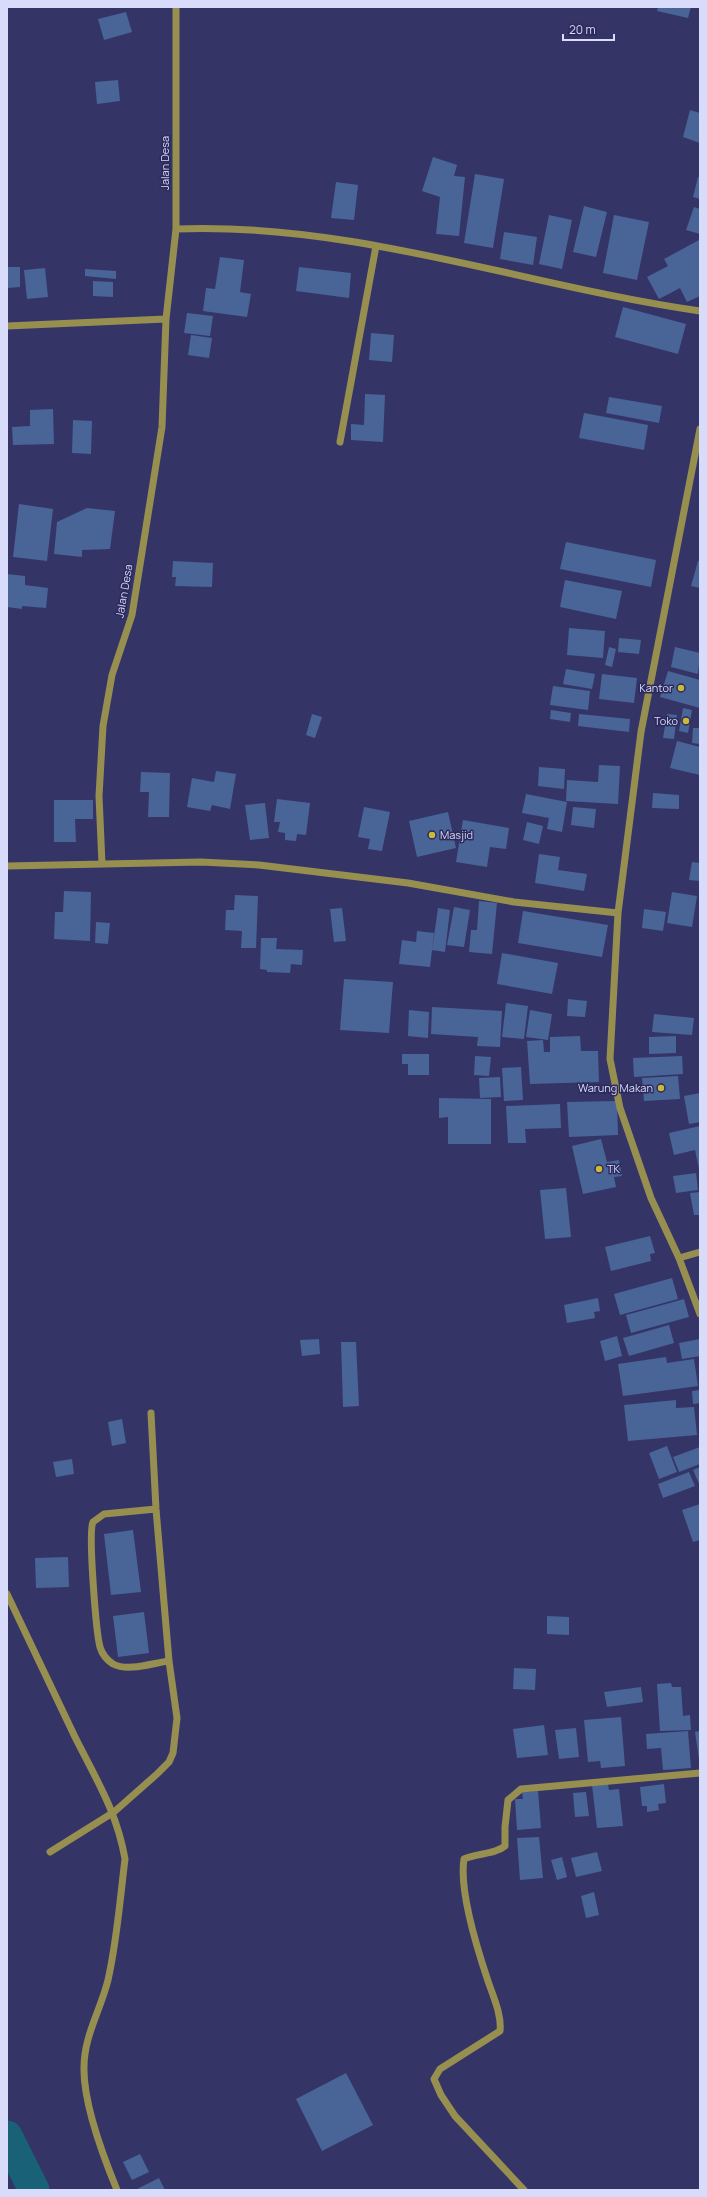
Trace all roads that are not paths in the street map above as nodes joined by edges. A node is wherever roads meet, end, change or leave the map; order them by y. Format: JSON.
{"nodes":[{"id":1,"x":176,"y":7,"type":"edge"},
{"id":2,"x":176,"y":229,"type":"junction"},
{"id":3,"x":376,"y":246,"type":"junction"},
{"id":4,"x":700,"y":311,"type":"edge"},
{"id":5,"x":166,"y":319,"type":"junction"},
{"id":6,"x":7,"y":326,"type":"edge"},
{"id":7,"x":700,"y":429,"type":"edge"},
{"id":8,"x":340,"y":442,"type":"dead end"},
{"id":9,"x":102,"y":864,"type":"junction"},
{"id":10,"x":7,"y":866,"type":"edge"},
{"id":11,"x":618,"y":913,"type":"junction"},
{"id":12,"x":700,"y":1252,"type":"edge"},
{"id":13,"x":679,"y":1258,"type":"junction"},
{"id":14,"x":700,"y":1314,"type":"edge"},
{"id":15,"x":151,"y":1413,"type":"dead end"},
{"id":16,"x":156,"y":1509,"type":"junction"},
{"id":17,"x":7,"y":1594,"type":"edge"},
{"id":18,"x":169,"y":1661,"type":"junction"},
{"id":19,"x":700,"y":1773,"type":"edge"},
{"id":20,"x":114,"y":1812,"type":"junction"},
{"id":21,"x":50,"y":1852,"type":"dead end"},
{"id":22,"x":117,"y":2190,"type":"edge"},
{"id":23,"x":524,"y":2190,"type":"edge"}],
"edges":[{"from":1,"to":2,"type":"street","name":"Jalan Desa"},
{"from":2,"to":3,"type":"street"},
{"from":2,"to":5,"type":"street","name":"Jalan Desa"},
{"from":3,"to":4,"type":"street"},
{"from":3,"to":8,"type":"street"},
{"from":5,"to":6,"type":"street"},
{"from":5,"to":9,"type":"street","name":"Jalan Desa"},
{"from":7,"to":11,"type":"street"},
{"from":9,"to":10,"type":"street"},
{"from":9,"to":11,"type":"street"},
{"from":11,"to":13,"type":"street"},
{"from":12,"to":13,"type":"street"},
{"from":13,"to":14,"type":"street"},
{"from":15,"to":16,"type":"street"},
{"from":16,"to":18,"type":"street"},
{"from":16,"to":18,"type":"street"},
{"from":17,"to":20,"type":"street"},
{"from":18,"to":20,"type":"street"},
{"from":19,"to":23,"type":"street"},
{"from":20,"to":21,"type":"street"},
{"from":20,"to":22,"type":"street"}]}
